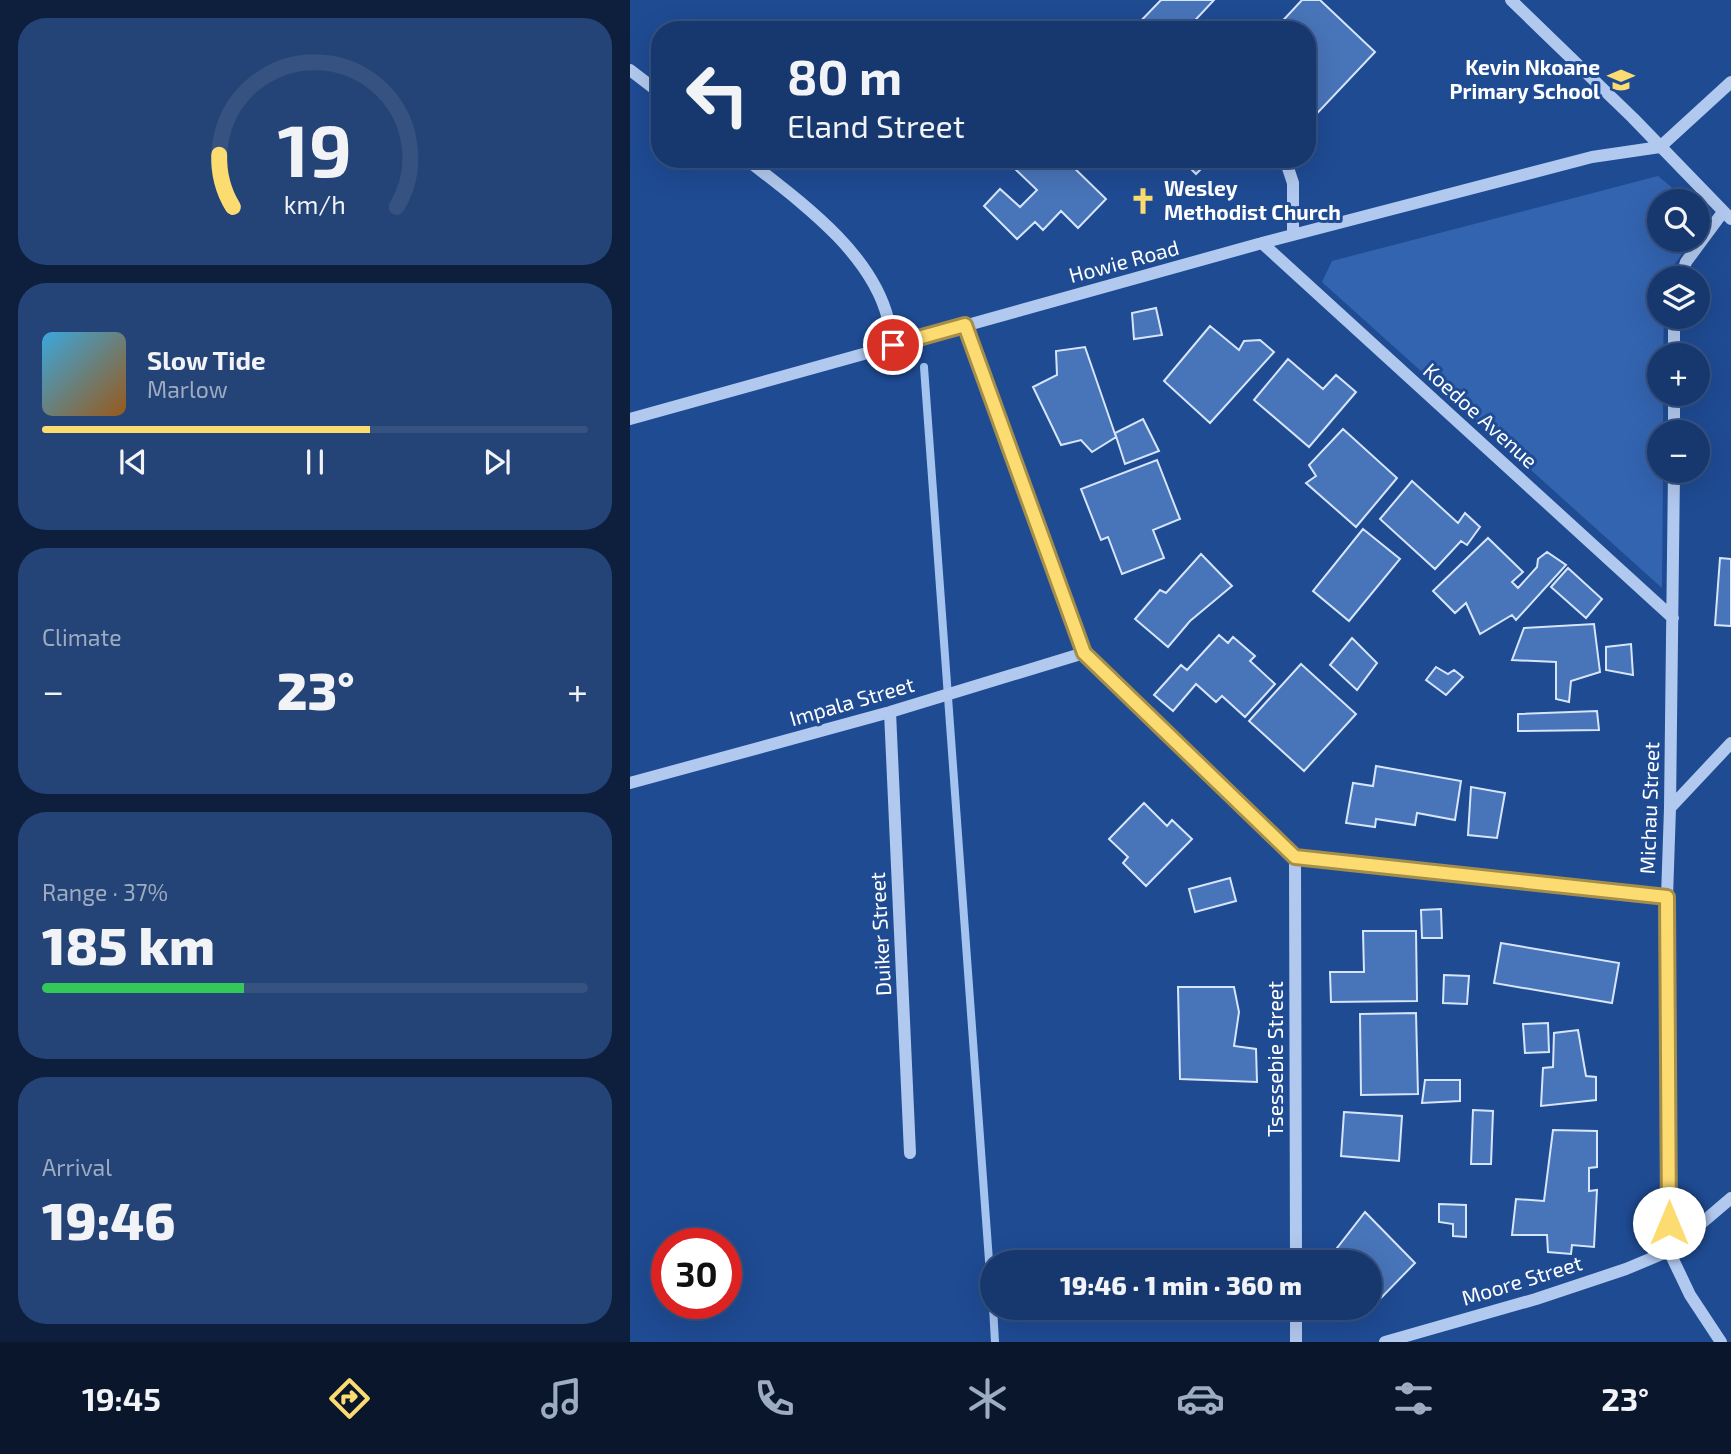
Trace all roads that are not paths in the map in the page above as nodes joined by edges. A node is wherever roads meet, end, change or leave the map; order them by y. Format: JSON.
{"nodes":[{"id":1,"x":1511,"y":0,"type":"edge"},
{"id":2,"x":630,"y":69,"type":"edge"},
{"id":3,"x":1731,"y":82,"type":"edge"},
{"id":4,"x":651,"y":86,"type":"edge"},
{"id":5,"x":1660,"y":147,"type":"junction"},
{"id":6,"x":758,"y":168,"type":"edge"},
{"id":7,"x":1288,"y":168,"type":"edge"},
{"id":8,"x":1727,"y":216,"type":"edge"},
{"id":9,"x":1293,"y":235,"type":"junction"},
{"id":10,"x":1262,"y":243,"type":"junction"},
{"id":11,"x":1685,"y":266,"type":"edge"},
{"id":12,"x":965,"y":325,"type":"junction"},
{"id":13,"x":893,"y":345,"type":"junction"},
{"id":14,"x":630,"y":419,"type":"edge"},
{"id":15,"x":1674,"y":483,"type":"edge"},
{"id":16,"x":1673,"y":618,"type":"junction"},
{"id":17,"x":1084,"y":653,"type":"junction"},
{"id":18,"x":890,"y":712,"type":"junction"},
{"id":19,"x":1731,"y":743,"type":"edge"},
{"id":20,"x":630,"y":783,"type":"edge"},
{"id":21,"x":1670,"y":808,"type":"junction"},
{"id":22,"x":1295,"y":857,"type":"junction"},
{"id":23,"x":1667,"y":897,"type":"junction"},
{"id":24,"x":910,"y":1153,"type":"dead end"},
{"id":25,"x":1731,"y":1198,"type":"edge"},
{"id":26,"x":1296,"y":1250,"type":"edge"},
{"id":27,"x":1669,"y":1251,"type":"junction"},
{"id":28,"x":1296,"y":1320,"type":"edge"},
{"id":29,"x":1296,"y":1342,"type":"edge"},
{"id":30,"x":1385,"y":1342,"type":"edge"},
{"id":31,"x":1721,"y":1342,"type":"edge"}],
"edges":[{"from":1,"to":5,"type":"street"},
{"from":2,"to":4,"type":"street"},
{"from":3,"to":5,"type":"street"},
{"from":5,"to":8,"type":"street"},
{"from":5,"to":9,"type":"street","name":"Howie Road"},
{"from":6,"to":13,"type":"street"},
{"from":7,"to":9,"type":"street"},
{"from":8,"to":11,"type":"street"},
{"from":9,"to":10,"type":"street","name":"Howie Road"},
{"from":10,"to":12,"type":"street","name":"Howie Road"},
{"from":10,"to":16,"type":"street","name":"Koedoe Avenue"},
{"from":12,"to":13,"type":"street","name":"Howie Road"},
{"from":12,"to":17,"type":"street"},
{"from":13,"to":14,"type":"street","name":"Howie Road"},
{"from":15,"to":16,"type":"street","name":"Michau Street"},
{"from":16,"to":21,"type":"street","name":"Michau Street"},
{"from":17,"to":18,"type":"street","name":"Impala Street"},
{"from":17,"to":22,"type":"street"},
{"from":18,"to":20,"type":"street","name":"Impala Street"},
{"from":18,"to":24,"type":"street","name":"Duiker Street"},
{"from":19,"to":21,"type":"street"},
{"from":21,"to":23,"type":"street","name":"Michau Street"},
{"from":22,"to":23,"type":"street"},
{"from":22,"to":26,"type":"street","name":"Tsessebie Street"},
{"from":23,"to":27,"type":"street","name":"Michau Street"},
{"from":25,"to":27,"type":"street","name":"Moore Street"},
{"from":27,"to":30,"type":"street","name":"Moore Street"},
{"from":27,"to":31,"type":"street","name":"Michau Street"},
{"from":28,"to":29,"type":"street"}]}
